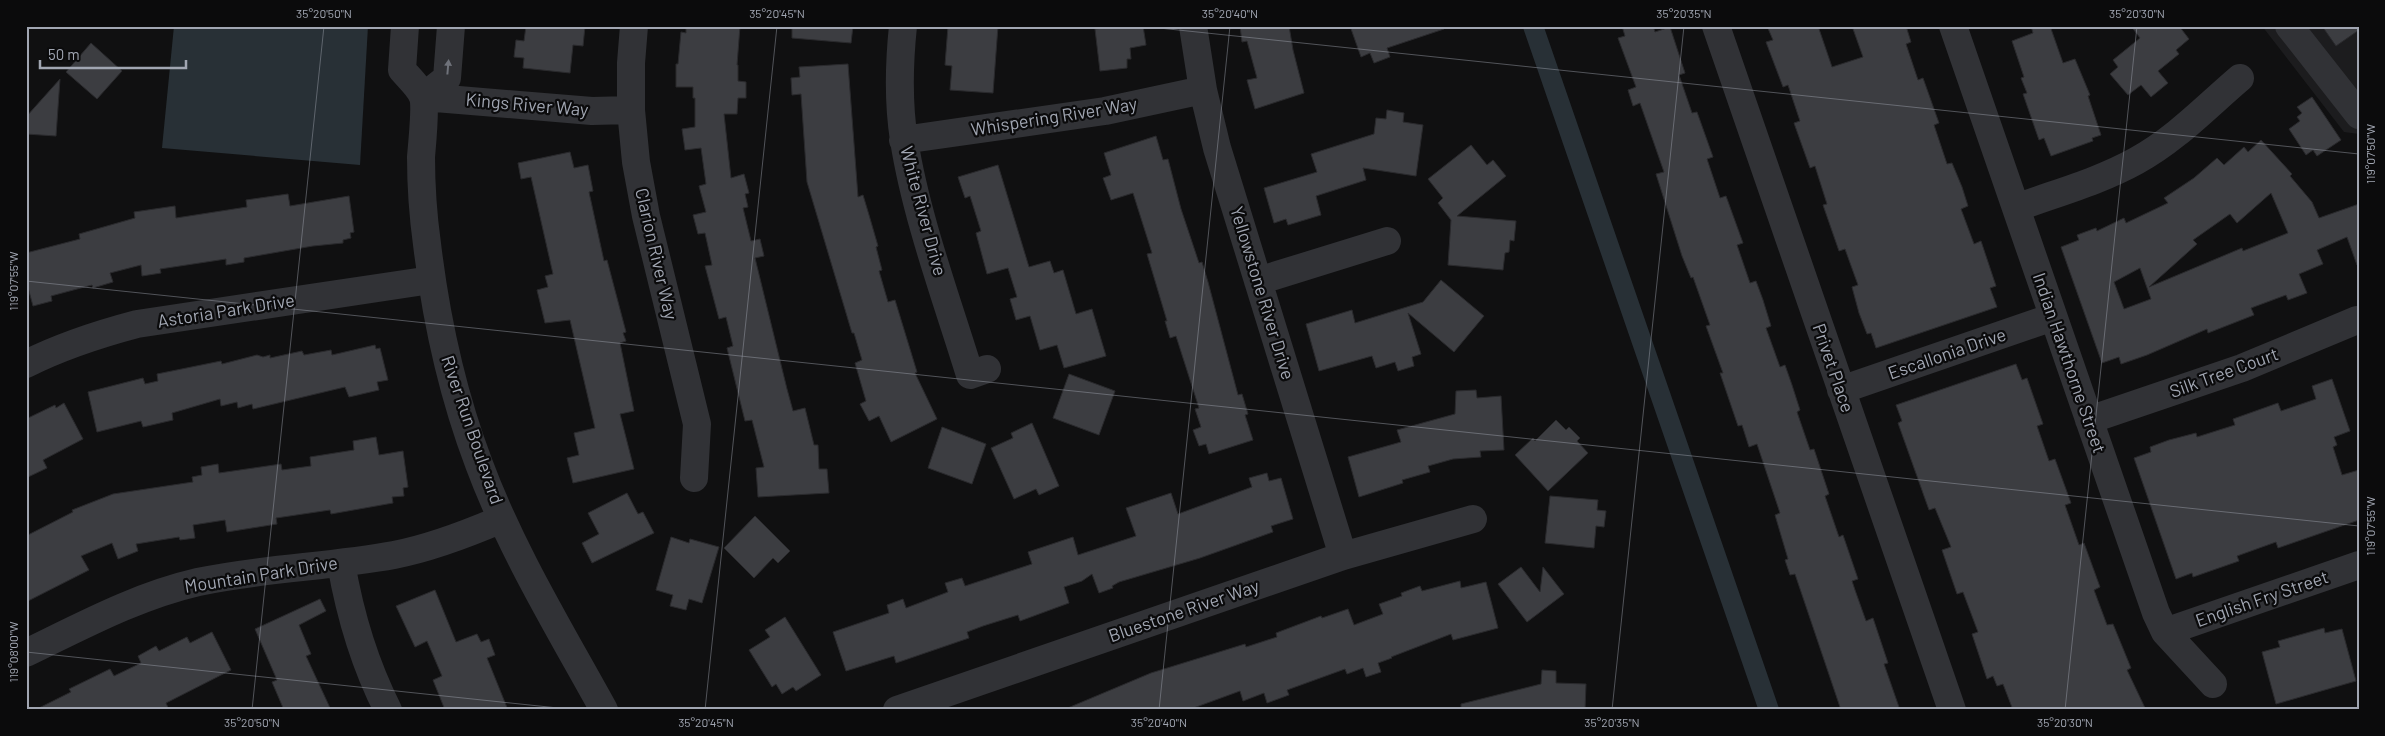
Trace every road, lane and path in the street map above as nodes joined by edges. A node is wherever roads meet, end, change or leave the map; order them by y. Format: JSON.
{"nodes":[{"id":1,"x":406,"y":26,"type":"edge"},
{"id":2,"x":451,"y":26,"type":"edge"},
{"id":3,"x":634,"y":26,"type":"edge"},
{"id":4,"x":902,"y":26,"type":"edge"},
{"id":5,"x":1193,"y":26,"type":"edge"},
{"id":6,"x":1716,"y":26,"type":"edge"},
{"id":7,"x":1953,"y":26,"type":"edge"},
{"id":8,"x":2288,"y":26,"type":"edge"},
{"id":9,"x":2240,"y":78,"type":"dead end"},
{"id":10,"x":1203,"y":90,"type":"junction"},
{"id":11,"x":423,"y":97,"type":"junction"},
{"id":12,"x":631,"y":110,"type":"junction"},
{"id":13,"x":2359,"y":115,"type":"edge"},
{"id":14,"x":904,"y":140,"type":"junction"},
{"id":15,"x":2016,"y":208,"type":"junction"},
{"id":16,"x":1387,"y":241,"type":"dead end"},
{"id":17,"x":431,"y":280,"type":"junction"},
{"id":18,"x":1258,"y":281,"type":"junction"},
{"id":19,"x":2053,"y":317,"type":"junction"},
{"id":20,"x":2357,"y":320,"type":"dead end"},
{"id":21,"x":26,"y":364,"type":"edge"},
{"id":22,"x":987,"y":369,"type":"dead end"},
{"id":23,"x":1841,"y":390,"type":"junction"},
{"id":24,"x":2089,"y":420,"type":"junction"},
{"id":25,"x":694,"y":478,"type":"dead end"},
{"id":26,"x":502,"y":519,"type":"junction"},
{"id":27,"x":1473,"y":519,"type":"dead end"},
{"id":28,"x":1343,"y":556,"type":"junction"},
{"id":29,"x":341,"y":563,"type":"junction"},
{"id":30,"x":2359,"y":565,"type":"edge"},
{"id":31,"x":2164,"y":632,"type":"junction"},
{"id":32,"x":26,"y":653,"type":"edge"},
{"id":33,"x":2213,"y":684,"type":"dead end"},
{"id":34,"x":932,"y":704,"type":"edge"},
{"id":35,"x":388,"y":710,"type":"edge"},
{"id":36,"x":604,"y":710,"type":"edge"},
{"id":37,"x":897,"y":710,"type":"edge"},
{"id":38,"x":1952,"y":710,"type":"edge"}],
"edges":[{"from":1,"to":11,"type":"street"},
{"from":11,"to":2,"type":"street","one_way":true},
{"from":3,"to":12,"type":"street","name":"Clarion River Way"},
{"from":4,"to":14,"type":"street","name":"White River Drive"},
{"from":5,"to":10,"type":"street","name":"Yellowstone River Drive"},
{"from":6,"to":23,"type":"street","name":"Privet Place"},
{"from":7,"to":15,"type":"street","name":"Indian Hawthorne Street"},
{"from":8,"to":13,"type":"street"},
{"from":9,"to":15,"type":"street"},
{"from":10,"to":14,"type":"street","name":"Whispering River Way"},
{"from":10,"to":18,"type":"street","name":"Yellowstone River Drive"},
{"from":11,"to":12,"type":"street","name":"Kings River Way"},
{"from":11,"to":17,"type":"street","name":"River Run Boulevard"},
{"from":12,"to":25,"type":"street","name":"Clarion River Way"},
{"from":14,"to":22,"type":"street","name":"White River Drive"},
{"from":15,"to":19,"type":"street","name":"Indian Hawthorne Street"},
{"from":16,"to":18,"type":"street"},
{"from":17,"to":21,"type":"street","name":"Astoria Park Drive"},
{"from":17,"to":26,"type":"street","name":"River Run Boulevard"},
{"from":18,"to":28,"type":"street","name":"Yellowstone River Drive"},
{"from":19,"to":23,"type":"street","name":"Escallonia Drive"},
{"from":19,"to":24,"type":"street","name":"Indian Hawthorne Street"},
{"from":20,"to":24,"type":"street","name":"Silk Tree Court"},
{"from":23,"to":38,"type":"street","name":"Privet Place"},
{"from":24,"to":31,"type":"street","name":"Indian Hawthorne Street"},
{"from":26,"to":29,"type":"street","name":"Mountain Park Drive"},
{"from":26,"to":36,"type":"street","name":"River Run Boulevard"},
{"from":27,"to":28,"type":"street","name":"Bluestone River Way"},
{"from":28,"to":34,"type":"street","name":"Bluestone River Way"},
{"from":29,"to":32,"type":"street","name":"Mountain Park Drive"},
{"from":29,"to":35,"type":"street"},
{"from":30,"to":31,"type":"street","name":"English Fry Street"},
{"from":31,"to":33,"type":"street","name":"Indian Hawthorne Street"},
{"from":34,"to":37,"type":"street","name":"Bluestone River Way"}]}
